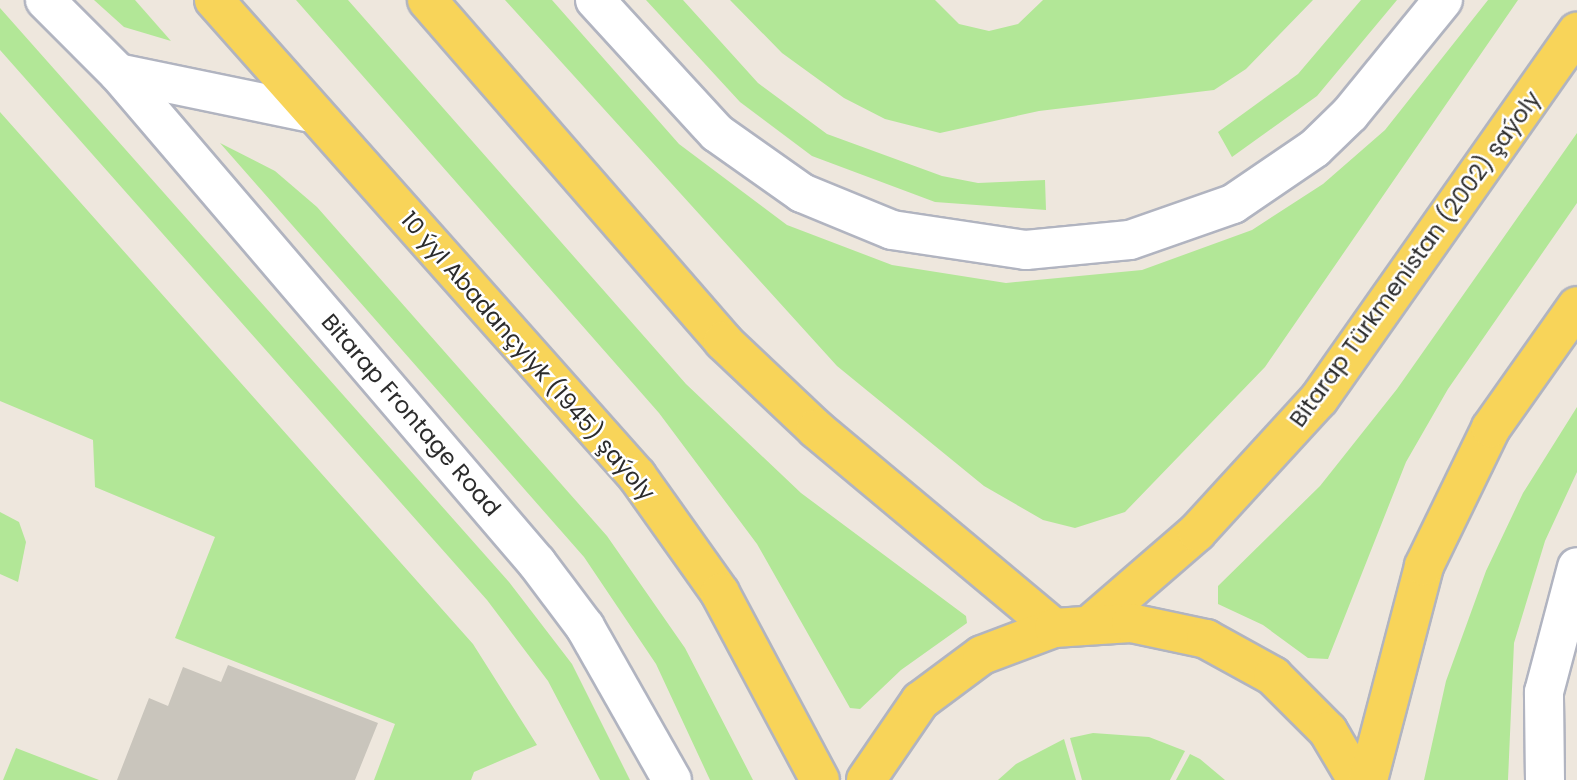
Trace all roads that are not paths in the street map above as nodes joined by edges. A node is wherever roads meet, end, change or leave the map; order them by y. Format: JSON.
{"nodes":[{"id":1,"x":45,"y":0,"type":"edge"},
{"id":2,"x":214,"y":0,"type":"edge"},
{"id":3,"x":427,"y":0,"type":"edge"},
{"id":4,"x":595,"y":0,"type":"edge"},
{"id":5,"x":1443,"y":0,"type":"edge"},
{"id":6,"x":1577,"y":32,"type":"edge"},
{"id":7,"x":118,"y":73,"type":"junction"},
{"id":8,"x":312,"y":113,"type":"junction"},
{"id":9,"x":1577,"y":306,"type":"edge"},
{"id":10,"x":1577,"y":567,"type":"edge"},
{"id":11,"x":1091,"y":623,"type":"junction"},
{"id":12,"x":1054,"y":628,"type":"junction"},
{"id":13,"x":672,"y":780,"type":"edge"},
{"id":14,"x":820,"y":780,"type":"edge"},
{"id":15,"x":866,"y":780,"type":"edge"},
{"id":16,"x":1357,"y":780,"type":"edge"},
{"id":17,"x":1368,"y":780,"type":"edge"},
{"id":18,"x":1545,"y":780,"type":"edge"}],
"edges":[{"from":1,"to":7,"type":"street","name":"Bitarap Frontage Road"},
{"from":2,"to":8,"type":"main road","name":"10 ýyl Abadançylyk (1945) şaýoly"},
{"from":3,"to":12,"type":"main road"},
{"from":4,"to":5,"type":"street"},
{"from":6,"to":11,"type":"main road","name":"Bitarap Türkmenistan (2002) şaýoly"},
{"from":7,"to":8,"type":"street"},
{"from":7,"to":13,"type":"street","name":"Bitarap Frontage Road"},
{"from":8,"to":14,"type":"main road","name":"10 ýyl Abadançylyk (1945) şaýoly"},
{"from":9,"to":17,"type":"main road"},
{"from":10,"to":18,"type":"street"},
{"from":11,"to":12,"type":"main road"},
{"from":11,"to":16,"type":"main road"},
{"from":12,"to":15,"type":"main road"}]}
